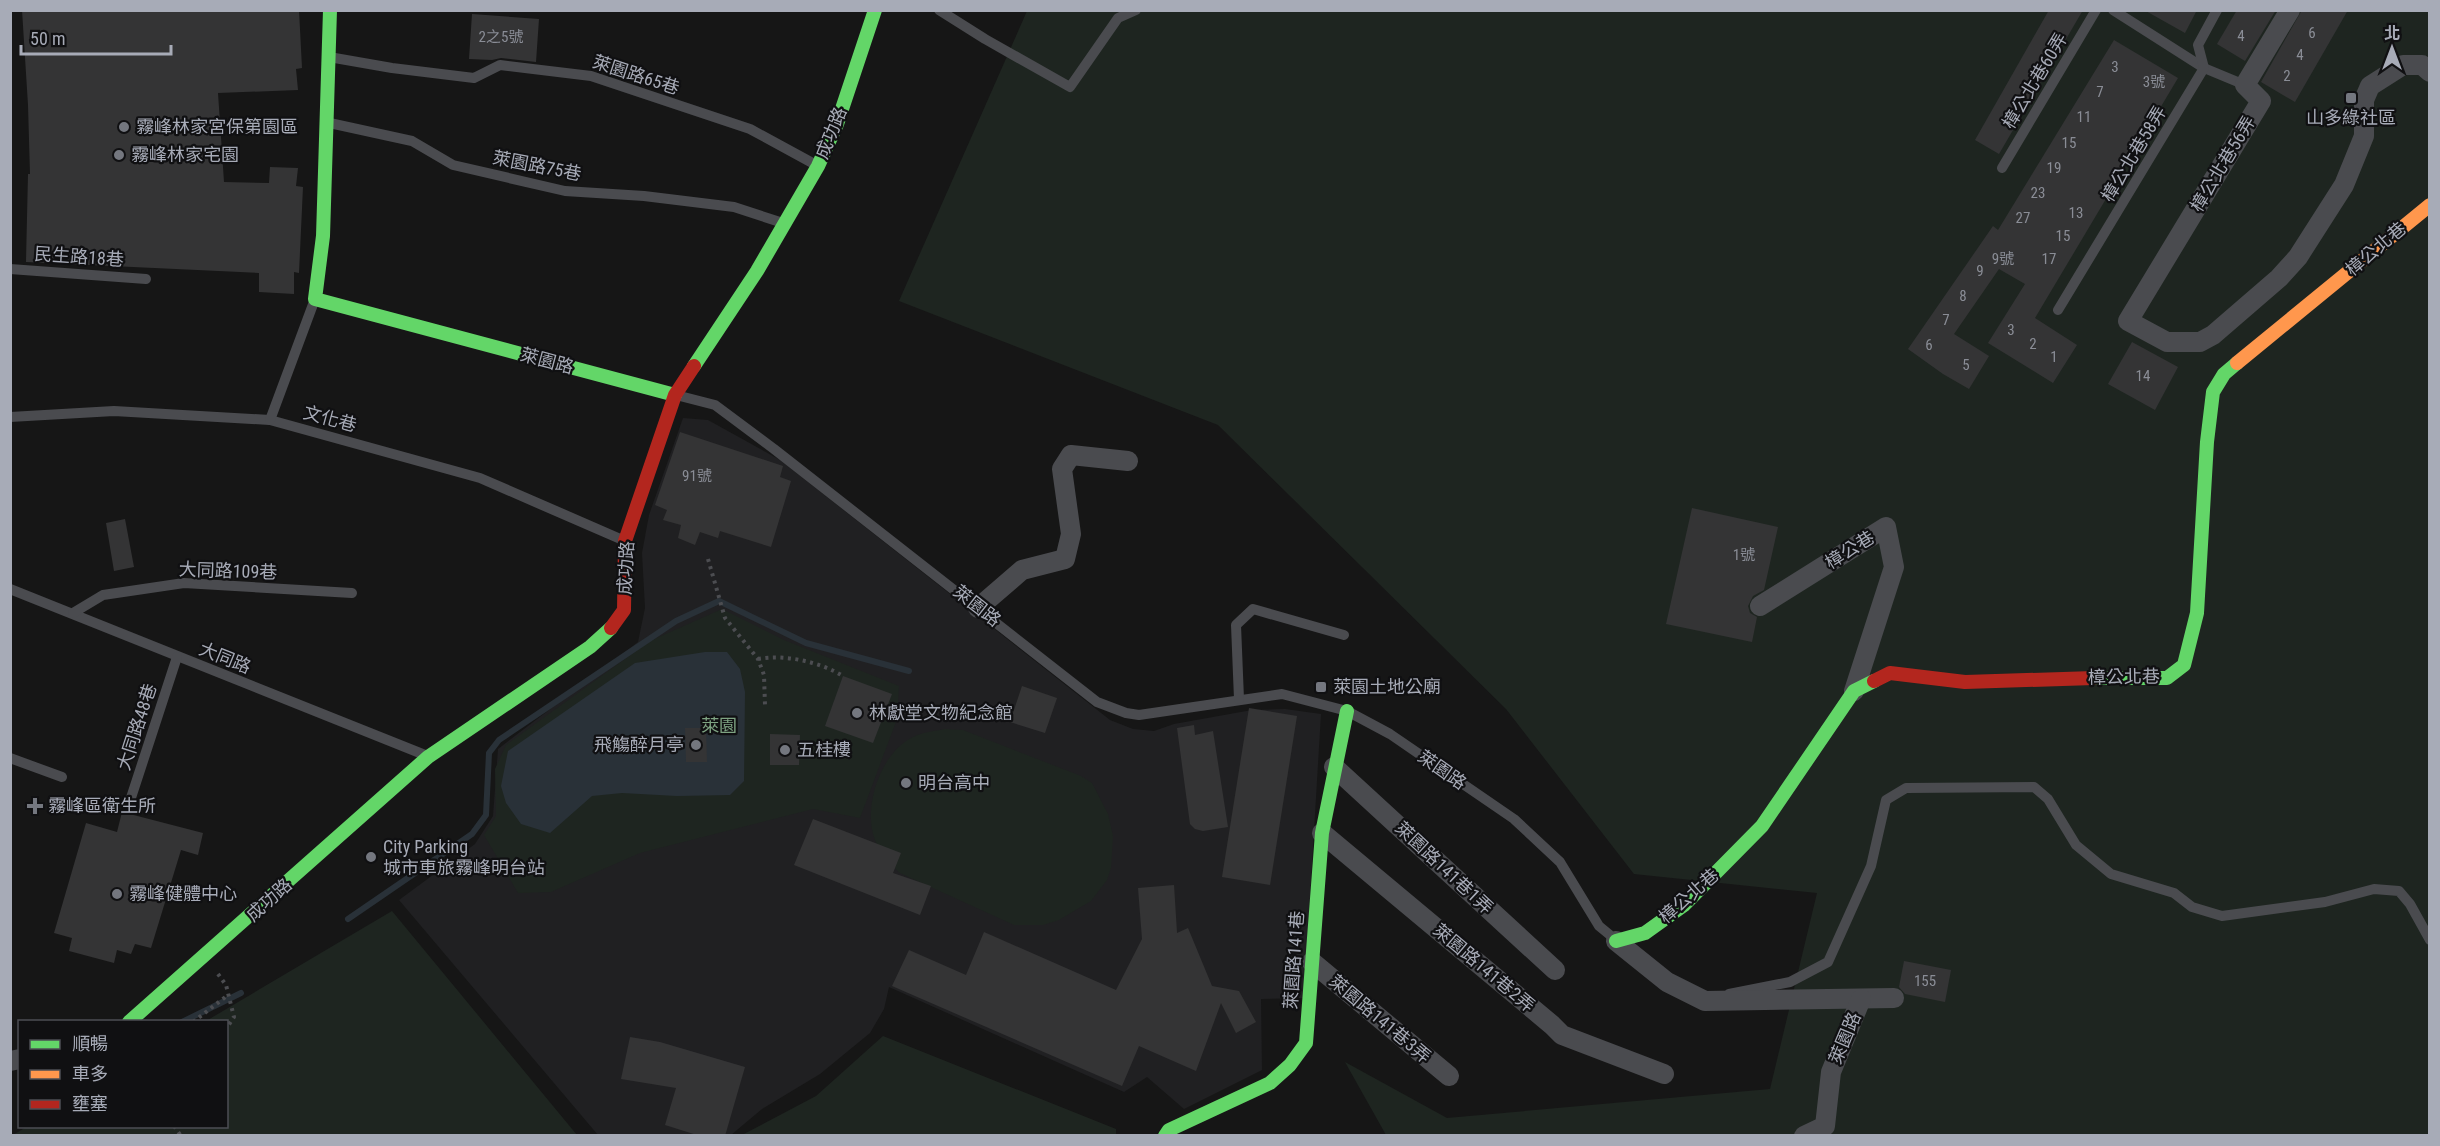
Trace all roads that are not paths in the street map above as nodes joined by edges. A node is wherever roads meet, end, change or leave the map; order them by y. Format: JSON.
{"nodes":[{"id":1,"x":330,"y":10,"type":"edge"},
{"id":2,"x":875,"y":10,"type":"edge"},
{"id":3,"x":939,"y":10,"type":"edge"},
{"id":4,"x":1136,"y":10,"type":"edge"},
{"id":5,"x":2096,"y":10,"type":"edge"},
{"id":6,"x":2113,"y":10,"type":"edge"},
{"id":7,"x":2217,"y":10,"type":"edge"},
{"id":8,"x":2290,"y":10,"type":"edge"},
{"id":9,"x":329,"y":57,"type":"junction"},
{"id":10,"x":2204,"y":68,"type":"junction"},
{"id":11,"x":2430,"y":72,"type":"edge"},
{"id":12,"x":2246,"y":85,"type":"junction"},
{"id":13,"x":325,"y":122,"type":"junction"},
{"id":14,"x":818,"y":166,"type":"junction"},
{"id":15,"x":2002,"y":168,"type":"dead end"},
{"id":16,"x":2430,"y":205,"type":"edge"},
{"id":17,"x":786,"y":224,"type":"junction"},
{"id":18,"x":10,"y":269,"type":"edge"},
{"id":19,"x":146,"y":279,"type":"dead end"},
{"id":20,"x":315,"y":299,"type":"junction"},
{"id":21,"x":2058,"y":310,"type":"dead end"},
{"id":22,"x":675,"y":395,"type":"junction"},
{"id":23,"x":10,"y":417,"type":"edge"},
{"id":24,"x":270,"y":420,"type":"junction"},
{"id":25,"x":1128,"y":461,"type":"dead end"},
{"id":26,"x":625,"y":541,"type":"junction"},
{"id":27,"x":10,"y":589,"type":"edge"},
{"id":28,"x":352,"y":593,"type":"dead end"},
{"id":29,"x":1760,"y":606,"type":"dead end"},
{"id":30,"x":978,"y":608,"type":"junction"},
{"id":31,"x":74,"y":613,"type":"junction"},
{"id":32,"x":1344,"y":636,"type":"dead end"},
{"id":33,"x":177,"y":657,"type":"junction"},
{"id":34,"x":1854,"y":691,"type":"junction"},
{"id":35,"x":1239,"y":699,"type":"junction"},
{"id":36,"x":1347,"y":711,"type":"junction"},
{"id":37,"x":428,"y":757,"type":"junction"},
{"id":38,"x":10,"y":758,"type":"edge"},
{"id":39,"x":1334,"y":767,"type":"junction"},
{"id":40,"x":62,"y":777,"type":"dead end"},
{"id":41,"x":128,"y":807,"type":"dead end"},
{"id":42,"x":1322,"y":833,"type":"junction"},
{"id":43,"x":2430,"y":940,"type":"edge"},
{"id":44,"x":1616,"y":941,"type":"junction"},
{"id":45,"x":1312,"y":962,"type":"junction"},
{"id":46,"x":1555,"y":970,"type":"dead end"},
{"id":47,"x":1894,"y":998,"type":"dead end"},
{"id":48,"x":1861,"y":999,"type":"junction"},
{"id":49,"x":1706,"y":1001,"type":"junction"},
{"id":50,"x":131,"y":1020,"type":"edge"},
{"id":51,"x":1664,"y":1074,"type":"dead end"},
{"id":52,"x":1449,"y":1076,"type":"dead end"},
{"id":53,"x":1165,"y":1136,"type":"edge"},
{"id":54,"x":1804,"y":1136,"type":"edge"}],
"edges":[{"from":1,"to":9,"type":"street"},
{"from":2,"to":14,"type":"street","name":"成功路"},
{"from":3,"to":4,"type":"lane"},
{"from":5,"to":15,"type":"lane","name":"樟公北巷60弄"},
{"from":6,"to":10,"type":"lane"},
{"from":7,"to":10,"type":"lane"},
{"from":8,"to":12,"type":"street"},
{"from":9,"to":13,"type":"street"},
{"from":9,"to":14,"type":"lane","name":"萊園路65巷"},
{"from":10,"to":12,"type":"lane"},
{"from":10,"to":21,"type":"lane","name":"樟公北巷58弄"},
{"from":11,"to":12,"type":"street","name":"樟公北巷56弄"},
{"from":13,"to":17,"type":"lane","name":"萊園路75巷"},
{"from":13,"to":20,"type":"street"},
{"from":14,"to":17,"type":"street","name":"成功路"},
{"from":16,"to":34,"type":"street","name":"樟公北巷"},
{"from":17,"to":22,"type":"street","name":"成功路"},
{"from":18,"to":19,"type":"lane","name":"民生路18巷"},
{"from":20,"to":22,"type":"street","name":"萊園路"},
{"from":20,"to":24,"type":"lane"},
{"from":22,"to":26,"type":"street","name":"成功路"},
{"from":22,"to":30,"type":"lane","name":"萊園路"},
{"from":23,"to":24,"type":"lane","name":"文化巷"},
{"from":24,"to":26,"type":"lane","name":"文化巷"},
{"from":25,"to":30,"type":"street"},
{"from":26,"to":37,"type":"street","name":"成功路"},
{"from":27,"to":31,"type":"lane","name":"大同路"},
{"from":28,"to":31,"type":"lane","name":"大同路109巷"},
{"from":29,"to":34,"type":"street","name":"樟公巷"},
{"from":30,"to":35,"type":"lane","name":"萊園路"},
{"from":31,"to":33,"type":"lane","name":"大同路"},
{"from":32,"to":35,"type":"lane"},
{"from":33,"to":37,"type":"lane","name":"大同路"},
{"from":33,"to":41,"type":"lane","name":"大同路48巷"},
{"from":34,"to":44,"type":"street","name":"樟公北巷"},
{"from":35,"to":36,"type":"lane","name":"萊園路"},
{"from":36,"to":39,"type":"street","name":"萊園路141巷"},
{"from":36,"to":44,"type":"lane","name":"萊園路"},
{"from":37,"to":50,"type":"street","name":"成功路"},
{"from":38,"to":40,"type":"lane"},
{"from":39,"to":42,"type":"street","name":"萊園路141巷"},
{"from":39,"to":46,"type":"street","name":"萊園路141巷1弄"},
{"from":42,"to":45,"type":"street","name":"萊園路141巷"},
{"from":42,"to":51,"type":"street","name":"萊園路141巷2弄"},
{"from":43,"to":49,"type":"lane"},
{"from":44,"to":49,"type":"street","name":"萊園路"},
{"from":45,"to":52,"type":"street","name":"萊園路141巷3弄"},
{"from":45,"to":53,"type":"street","name":"萊園路141巷"},
{"from":47,"to":48,"type":"street","name":"萊園路"},
{"from":48,"to":49,"type":"street","name":"萊園路"},
{"from":48,"to":54,"type":"street","name":"萊園路"}]}
